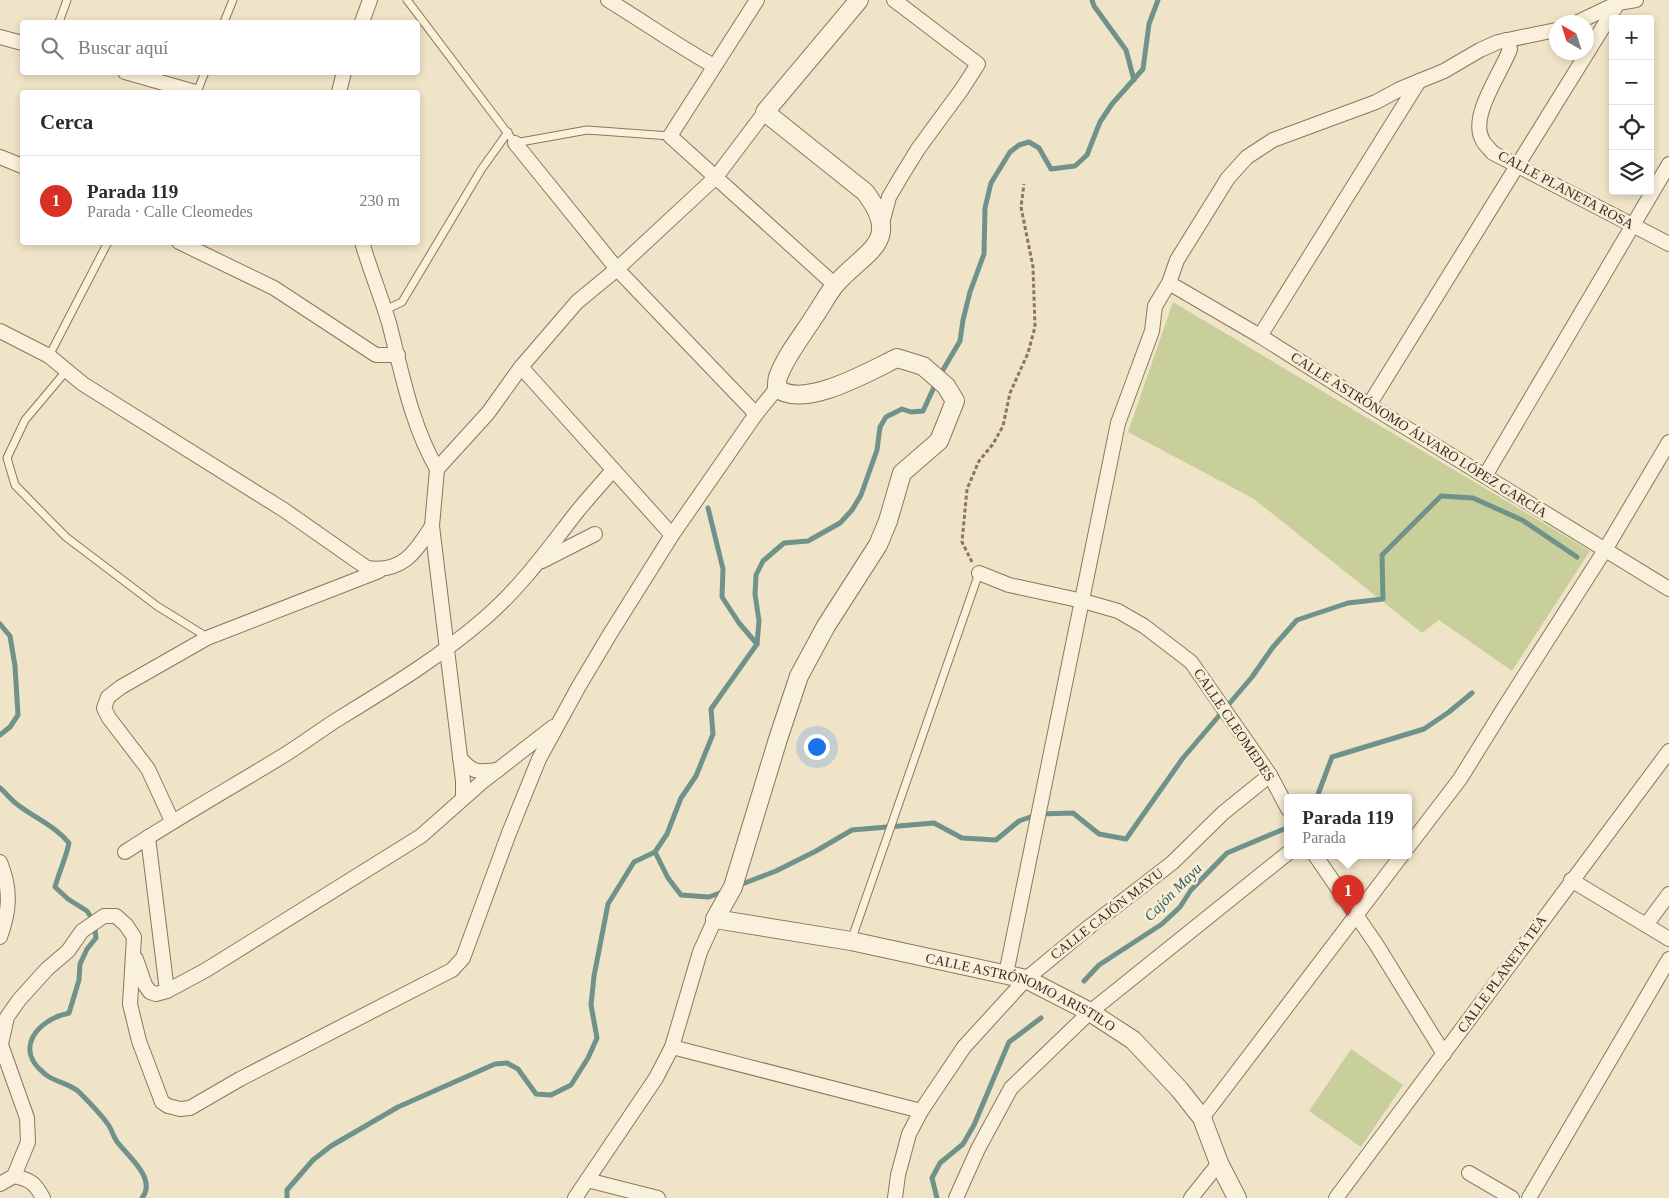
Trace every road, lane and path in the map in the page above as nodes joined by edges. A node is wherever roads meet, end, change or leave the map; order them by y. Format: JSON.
{"nodes":[{"id":1,"x":67,"y":0,"type":"edge"},
{"id":2,"x":233,"y":0,"type":"edge"},
{"id":3,"x":370,"y":0,"type":"edge"},
{"id":4,"x":407,"y":0,"type":"edge"},
{"id":5,"x":608,"y":0,"type":"edge"},
{"id":6,"x":757,"y":0,"type":"edge"},
{"id":7,"x":859,"y":0,"type":"edge"},
{"id":8,"x":894,"y":0,"type":"edge"},
{"id":9,"x":1636,"y":0,"type":"edge"},
{"id":10,"x":1618,"y":3,"type":"junction"},
{"id":11,"x":1593,"y":15,"type":"edge"},
{"id":12,"x":60,"y":20,"type":"edge"},
{"id":13,"x":225,"y":20,"type":"edge"},
{"id":14,"x":363,"y":20,"type":"edge"},
{"id":15,"x":1549,"y":31,"type":"edge"},
{"id":16,"x":0,"y":36,"type":"edge"},
{"id":17,"x":1506,"y":40,"type":"junction"},
{"id":18,"x":20,"y":42,"type":"edge"},
{"id":19,"x":714,"y":66,"type":"junction"},
{"id":20,"x":136,"y":75,"type":"edge"},
{"id":21,"x":204,"y":75,"type":"edge"},
{"id":22,"x":343,"y":75,"type":"edge"},
{"id":23,"x":1420,"y":81,"type":"junction"},
{"id":24,"x":189,"y":90,"type":"edge"},
{"id":25,"x":197,"y":90,"type":"edge"},
{"id":26,"x":340,"y":90,"type":"edge"},
{"id":27,"x":765,"y":112,"type":"junction"},
{"id":28,"x":670,"y":136,"type":"junction"},
{"id":29,"x":511,"y":138,"type":"junction"},
{"id":30,"x":0,"y":158,"type":"edge"},
{"id":31,"x":1669,"y":164,"type":"edge"},
{"id":32,"x":20,"y":165,"type":"edge"},
{"id":33,"x":1518,"y":166,"type":"junction"},
{"id":34,"x":716,"y":178,"type":"junction"},
{"id":35,"x":1024,"y":184,"type":"dead end"},
{"id":36,"x":1633,"y":225,"type":"junction"},
{"id":37,"x":881,"y":227,"type":"junction"},
{"id":38,"x":1669,"y":244,"type":"edge"},
{"id":39,"x":106,"y":245,"type":"edge"},
{"id":40,"x":186,"y":245,"type":"edge"},
{"id":41,"x":363,"y":245,"type":"edge"},
{"id":42,"x":617,"y":269,"type":"junction"},
{"id":43,"x":1169,"y":282,"type":"junction"},
{"id":44,"x":835,"y":285,"type":"junction"},
{"id":45,"x":385,"y":310,"type":"junction"},
{"id":46,"x":0,"y":331,"type":"edge"},
{"id":47,"x":1260,"y":336,"type":"junction"},
{"id":48,"x":398,"y":355,"type":"junction"},
{"id":49,"x":49,"y":356,"type":"junction"},
{"id":50,"x":521,"y":367,"type":"junction"},
{"id":51,"x":67,"y":370,"type":"junction"},
{"id":52,"x":777,"y":388,"type":"junction"},
{"id":53,"x":1369,"y":405,"type":"junction"},
{"id":54,"x":756,"y":414,"type":"junction"},
{"id":55,"x":1669,"y":442,"type":"edge"},
{"id":56,"x":437,"y":470,"type":"junction"},
{"id":57,"x":614,"y":470,"type":"junction"},
{"id":58,"x":1485,"y":476,"type":"junction"},
{"id":59,"x":432,"y":526,"type":"junction"},
{"id":60,"x":595,"y":534,"type":"dead end"},
{"id":61,"x":672,"y":536,"type":"junction"},
{"id":62,"x":1606,"y":550,"type":"junction"},
{"id":63,"x":539,"y":562,"type":"junction"},
{"id":64,"x":380,"y":570,"type":"junction"},
{"id":65,"x":979,"y":574,"type":"junction"},
{"id":66,"x":1669,"y":589,"type":"edge"},
{"id":67,"x":1083,"y":601,"type":"junction"},
{"id":68,"x":208,"y":638,"type":"junction"},
{"id":69,"x":447,"y":650,"type":"junction"},
{"id":70,"x":560,"y":721,"type":"junction"},
{"id":71,"x":1669,"y":751,"type":"edge"},
{"id":72,"x":460,"y":758,"type":"junction"},
{"id":73,"x":498,"y":770,"type":"junction"},
{"id":74,"x":1270,"y":775,"type":"junction"},
{"id":75,"x":463,"y":798,"type":"junction"},
{"id":76,"x":1284,"y":801,"type":"edge"},
{"id":77,"x":172,"y":821,"type":"junction"},
{"id":78,"x":148,"y":837,"type":"junction"},
{"id":79,"x":1412,"y":842,"type":"edge"},
{"id":80,"x":125,"y":852,"type":"dead end"},
{"id":81,"x":1284,"y":856,"type":"edge"},
{"id":82,"x":1318,"y":859,"type":"edge"},
{"id":83,"x":1399,"y":859,"type":"edge"},
{"id":84,"x":0,"y":862,"type":"edge"},
{"id":85,"x":1571,"y":880,"type":"junction"},
{"id":86,"x":1669,"y":894,"type":"edge"},
{"id":87,"x":1356,"y":916,"type":"junction"},
{"id":88,"x":715,"y":919,"type":"junction"},
{"id":89,"x":1646,"y":925,"type":"junction"},
{"id":90,"x":0,"y":937,"type":"edge"},
{"id":91,"x":1669,"y":939,"type":"edge"},
{"id":92,"x":851,"y":941,"type":"junction"},
{"id":93,"x":134,"y":953,"type":"junction"},
{"id":94,"x":1669,"y":959,"type":"edge"},
{"id":95,"x":1006,"y":974,"type":"junction"},
{"id":96,"x":1026,"y":979,"type":"junction"},
{"id":97,"x":167,"y":991,"type":"junction"},
{"id":98,"x":1090,"y":1012,"type":"junction"},
{"id":99,"x":0,"y":1043,"type":"edge"},
{"id":100,"x":672,"y":1047,"type":"junction"},
{"id":101,"x":1444,"y":1054,"type":"junction"},
{"id":102,"x":921,"y":1111,"type":"junction"},
{"id":103,"x":1202,"y":1118,"type":"junction"},
{"id":104,"x":1219,"y":1163,"type":"junction"},
{"id":105,"x":1469,"y":1173,"type":"dead end"},
{"id":106,"x":14,"y":1176,"type":"junction"},
{"id":107,"x":588,"y":1180,"type":"junction"},
{"id":108,"x":0,"y":1184,"type":"edge"},
{"id":109,"x":43,"y":1198,"type":"edge"},
{"id":110,"x":575,"y":1198,"type":"edge"},
{"id":111,"x":658,"y":1198,"type":"edge"},
{"id":112,"x":895,"y":1198,"type":"edge"},
{"id":113,"x":956,"y":1198,"type":"edge"},
{"id":114,"x":1191,"y":1198,"type":"edge"},
{"id":115,"x":1237,"y":1198,"type":"edge"},
{"id":116,"x":1336,"y":1198,"type":"edge"},
{"id":117,"x":1512,"y":1198,"type":"edge"},
{"id":118,"x":1529,"y":1198,"type":"edge"}],
"edges":[{"from":1,"to":12,"type":"lane"},
{"from":2,"to":13,"type":"lane"},
{"from":3,"to":14,"type":"street"},
{"from":4,"to":29,"type":"lane"},
{"from":5,"to":19,"type":"street"},
{"from":6,"to":19,"type":"street"},
{"from":7,"to":27,"type":"street"},
{"from":8,"to":37,"type":"street"},
{"from":9,"to":10,"type":"street"},
{"from":10,"to":11,"type":"street"},
{"from":10,"to":33,"type":"street"},
{"from":15,"to":17,"type":"street"},
{"from":16,"to":18,"type":"street"},
{"from":17,"to":23,"type":"street"},
{"from":17,"to":33,"type":"street","name":"CALLE PLANETA ROSA"},
{"from":19,"to":28,"type":"street"},
{"from":20,"to":24,"type":"street"},
{"from":21,"to":25,"type":"lane"},
{"from":22,"to":26,"type":"street"},
{"from":23,"to":43,"type":"street"},
{"from":23,"to":47,"type":"street"},
{"from":27,"to":34,"type":"street"},
{"from":27,"to":37,"type":"street"},
{"from":28,"to":29,"type":"lane"},
{"from":28,"to":34,"type":"street"},
{"from":29,"to":42,"type":"street"},
{"from":29,"to":45,"type":"lane"},
{"from":30,"to":32,"type":"street"},
{"from":31,"to":36,"type":"street"},
{"from":33,"to":36,"type":"street","name":"CALLE PLANETA ROSA"},
{"from":33,"to":53,"type":"street"},
{"from":34,"to":42,"type":"street"},
{"from":34,"to":44,"type":"street"},
{"from":35,"to":65,"type":"path"},
{"from":36,"to":38,"type":"street","name":"CALLE PLANETA ROSA"},
{"from":36,"to":58,"type":"street"},
{"from":37,"to":44,"type":"street"},
{"from":39,"to":49,"type":"lane"},
{"from":40,"to":48,"type":"street"},
{"from":41,"to":45,"type":"street"},
{"from":42,"to":50,"type":"street"},
{"from":42,"to":54,"type":"street"},
{"from":43,"to":47,"type":"street","name":"CALLE ASTRÓNOMO ÁLVARO LÓPEZ GARCÍA"},
{"from":43,"to":67,"type":"street"},
{"from":44,"to":52,"type":"street"},
{"from":45,"to":48,"type":"street"},
{"from":46,"to":49,"type":"street"},
{"from":47,"to":53,"type":"street","name":"CALLE ASTRÓNOMO ÁLVARO LÓPEZ GARCÍA"},
{"from":48,"to":56,"type":"street"},
{"from":49,"to":51,"type":"street"},
{"from":50,"to":56,"type":"street"},
{"from":50,"to":57,"type":"street"},
{"from":51,"to":64,"type":"street"},
{"from":51,"to":68,"type":"lane"},
{"from":52,"to":54,"type":"street"},
{"from":52,"to":88,"type":"street"},
{"from":53,"to":58,"type":"street","name":"CALLE ASTRÓNOMO ÁLVARO LÓPEZ GARCÍA"},
{"from":54,"to":61,"type":"street"},
{"from":55,"to":62,"type":"street"},
{"from":56,"to":59,"type":"street"},
{"from":57,"to":61,"type":"street"},
{"from":57,"to":63,"type":"street"},
{"from":58,"to":62,"type":"street","name":"CALLE ASTRÓNOMO ÁLVARO LÓPEZ GARCÍA"},
{"from":59,"to":64,"type":"street"},
{"from":59,"to":69,"type":"street"},
{"from":60,"to":63,"type":"street"},
{"from":61,"to":70,"type":"street"},
{"from":62,"to":66,"type":"street","name":"CALLE ASTRÓNOMO ÁLVARO LÓPEZ GARCÍA"},
{"from":62,"to":79,"type":"street"},
{"from":63,"to":69,"type":"street"},
{"from":64,"to":68,"type":"street"},
{"from":65,"to":67,"type":"street","name":"CALLE CLEOMEDES"},
{"from":65,"to":92,"type":"lane"},
{"from":67,"to":74,"type":"street","name":"CALLE CLEOMEDES"},
{"from":67,"to":95,"type":"street"},
{"from":68,"to":77,"type":"street"},
{"from":69,"to":72,"type":"street"},
{"from":69,"to":77,"type":"street"},
{"from":70,"to":73,"type":"street"},
{"from":70,"to":93,"type":"street"},
{"from":71,"to":85,"type":"street","name":"CALLE PLANETA TEA"},
{"from":72,"to":73,"type":"street"},
{"from":72,"to":75,"type":"street"},
{"from":73,"to":75,"type":"street"},
{"from":74,"to":76,"type":"street","name":"CALLE CLEOMEDES"},
{"from":74,"to":96,"type":"street","name":"CALLE CAJÓN MAYU"},
{"from":75,"to":97,"type":"street"},
{"from":77,"to":78,"type":"street"},
{"from":78,"to":80,"type":"street"},
{"from":78,"to":97,"type":"street"},
{"from":81,"to":98,"type":"street"},
{"from":82,"to":87,"type":"street"},
{"from":83,"to":87,"type":"street"},
{"from":84,"to":90,"type":"street"},
{"from":85,"to":89,"type":"street"},
{"from":85,"to":101,"type":"street","name":"CALLE PLANETA TEA"},
{"from":86,"to":89,"type":"street"},
{"from":87,"to":101,"type":"street"},
{"from":87,"to":103,"type":"street"},
{"from":88,"to":92,"type":"street","name":"CALLE ASTRÓNOMO ARISTILO"},
{"from":88,"to":100,"type":"street"},
{"from":89,"to":91,"type":"street"},
{"from":92,"to":95,"type":"street","name":"CALLE ASTRÓNOMO ARISTILO"},
{"from":93,"to":97,"type":"street"},
{"from":93,"to":99,"type":"street"},
{"from":94,"to":118,"type":"street"},
{"from":95,"to":96,"type":"street","name":"CALLE ASTRÓNOMO ARISTILO"},
{"from":96,"to":98,"type":"street","name":"CALLE ASTRÓNOMO ARISTILO"},
{"from":96,"to":102,"type":"street","name":"CALLE CAJÓN MAYU"},
{"from":98,"to":103,"type":"street","name":"CALLE ASTRÓNOMO ARISTILO"},
{"from":98,"to":113,"type":"street"},
{"from":99,"to":106,"type":"street"},
{"from":100,"to":102,"type":"street"},
{"from":100,"to":107,"type":"street"},
{"from":101,"to":116,"type":"street","name":"CALLE PLANETA TEA"},
{"from":102,"to":112,"type":"street","name":"CALLE CAJÓN MAYU"},
{"from":103,"to":104,"type":"street","name":"CALLE ASTRÓNOMO ARISTILO"},
{"from":104,"to":114,"type":"street"},
{"from":104,"to":115,"type":"street","name":"CALLE ASTRÓNOMO ARISTILO"},
{"from":105,"to":117,"type":"street"},
{"from":106,"to":108,"type":"street"},
{"from":106,"to":109,"type":"street"},
{"from":107,"to":110,"type":"street"},
{"from":107,"to":111,"type":"street"}]}
